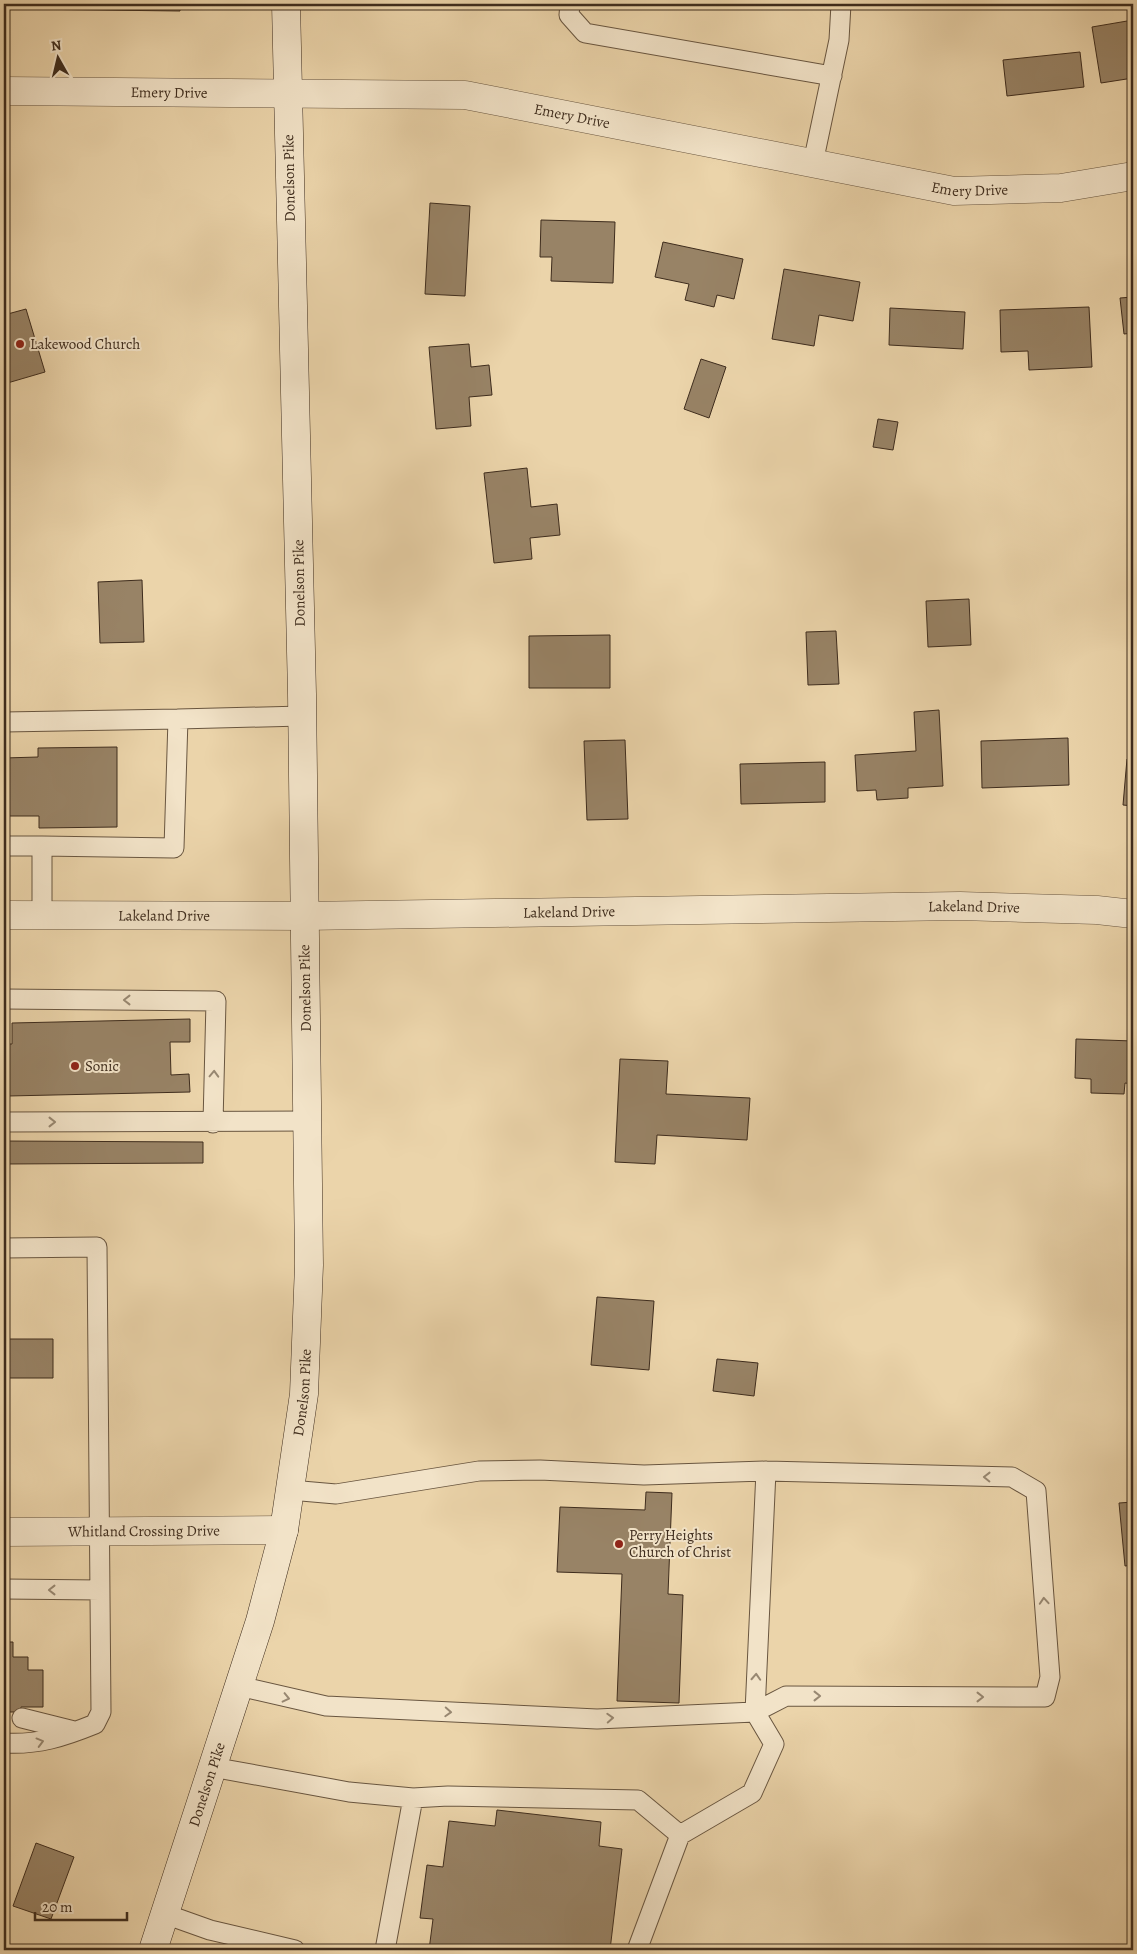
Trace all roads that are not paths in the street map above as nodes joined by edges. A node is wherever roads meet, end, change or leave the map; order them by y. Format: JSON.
{"nodes":[{"id":1,"x":286,"y":4,"type":"edge"},
{"id":2,"x":570,"y":4,"type":"edge"},
{"id":3,"x":841,"y":4,"type":"edge"},
{"id":4,"x":832,"y":76,"type":"junction"},
{"id":5,"x":4,"y":91,"type":"edge"},
{"id":6,"x":287,"y":92,"type":"junction"},
{"id":7,"x":814,"y":163,"type":"junction"},
{"id":8,"x":1133,"y":176,"type":"edge"},
{"id":9,"x":302,"y":716,"type":"junction"},
{"id":10,"x":178,"y":719,"type":"junction"},
{"id":11,"x":4,"y":722,"type":"edge"},
{"id":12,"x":4,"y":846,"type":"edge"},
{"id":13,"x":42,"y":846,"type":"junction"},
{"id":14,"x":1133,"y":914,"type":"edge"},
{"id":15,"x":4,"y":915,"type":"edge"},
{"id":16,"x":42,"y":915,"type":"junction"},
{"id":17,"x":304,"y":916,"type":"junction"},
{"id":18,"x":4,"y":1000,"type":"edge"},
{"id":19,"x":307,"y":1121,"type":"junction"},
{"id":20,"x":4,"y":1122,"type":"edge"},
{"id":21,"x":213,"y":1123,"type":"junction"},
{"id":22,"x":4,"y":1248,"type":"edge"},
{"id":23,"x":766,"y":1472,"type":"junction"},
{"id":24,"x":290,"y":1490,"type":"junction"},
{"id":25,"x":284,"y":1530,"type":"junction"},
{"id":26,"x":4,"y":1532,"type":"edge"},
{"id":27,"x":99,"y":1532,"type":"junction"},
{"id":28,"x":4,"y":1589,"type":"edge"},
{"id":29,"x":100,"y":1590,"type":"junction"},
{"id":30,"x":239,"y":1686,"type":"junction"},
{"id":31,"x":755,"y":1712,"type":"junction"},
{"id":32,"x":22,"y":1718,"type":"dead end"},
{"id":33,"x":76,"y":1732,"type":"junction"},
{"id":34,"x":4,"y":1743,"type":"edge"},
{"id":35,"x":212,"y":1767,"type":"junction"},
{"id":36,"x":413,"y":1798,"type":"junction"},
{"id":37,"x":680,"y":1835,"type":"junction"},
{"id":38,"x":164,"y":1914,"type":"junction"},
{"id":39,"x":153,"y":1950,"type":"edge"},
{"id":40,"x":295,"y":1950,"type":"edge"},
{"id":41,"x":385,"y":1950,"type":"edge"},
{"id":42,"x":637,"y":1950,"type":"edge"}],
"edges":[{"from":1,"to":6,"type":"street","name":"Donelson Pike"},
{"from":2,"to":4,"type":"lane"},
{"from":3,"to":4,"type":"lane"},
{"from":4,"to":7,"type":"lane"},
{"from":5,"to":6,"type":"street","name":"Emery Drive"},
{"from":6,"to":7,"type":"street","name":"Emery Drive"},
{"from":6,"to":9,"type":"street","name":"Donelson Pike"},
{"from":7,"to":8,"type":"street","name":"Emery Drive"},
{"from":9,"to":10,"type":"lane"},
{"from":9,"to":17,"type":"street","name":"Donelson Pike"},
{"from":10,"to":11,"type":"lane"},
{"from":10,"to":13,"type":"lane"},
{"from":12,"to":13,"type":"lane"},
{"from":13,"to":16,"type":"lane"},
{"from":14,"to":17,"type":"street","name":"Lakeland Drive"},
{"from":15,"to":16,"type":"street","name":"Lakeland Drive"},
{"from":16,"to":17,"type":"street","name":"Lakeland Drive"},
{"from":17,"to":19,"type":"street","name":"Donelson Pike"},
{"from":21,"to":18,"type":"lane","one_way":true},
{"from":19,"to":21,"type":"lane"},
{"from":19,"to":24,"type":"street","name":"Donelson Pike"},
{"from":20,"to":21,"type":"lane","one_way":true},
{"from":22,"to":27,"type":"lane"},
{"from":23,"to":24,"type":"lane"},
{"from":31,"to":23,"type":"lane","one_way":true},
{"from":31,"to":23,"type":"lane","one_way":true},
{"from":24,"to":25,"type":"street","name":"Donelson Pike"},
{"from":25,"to":27,"type":"street","name":"Whitland Crossing Drive"},
{"from":25,"to":30,"type":"street","name":"Donelson Pike"},
{"from":26,"to":27,"type":"street","name":"Whitland Crossing Drive"},
{"from":27,"to":29,"type":"lane"},
{"from":29,"to":28,"type":"lane","one_way":true},
{"from":29,"to":33,"type":"lane"},
{"from":30,"to":31,"type":"lane","one_way":true},
{"from":30,"to":35,"type":"street","name":"Donelson Pike"},
{"from":31,"to":37,"type":"lane"},
{"from":32,"to":33,"type":"lane"},
{"from":34,"to":33,"type":"lane","one_way":true},
{"from":35,"to":36,"type":"lane"},
{"from":35,"to":38,"type":"street","name":"Donelson Pike"},
{"from":36,"to":37,"type":"lane"},
{"from":36,"to":41,"type":"lane"},
{"from":37,"to":42,"type":"lane"},
{"from":38,"to":39,"type":"street","name":"Donelson Pike"},
{"from":38,"to":40,"type":"lane"}]}
